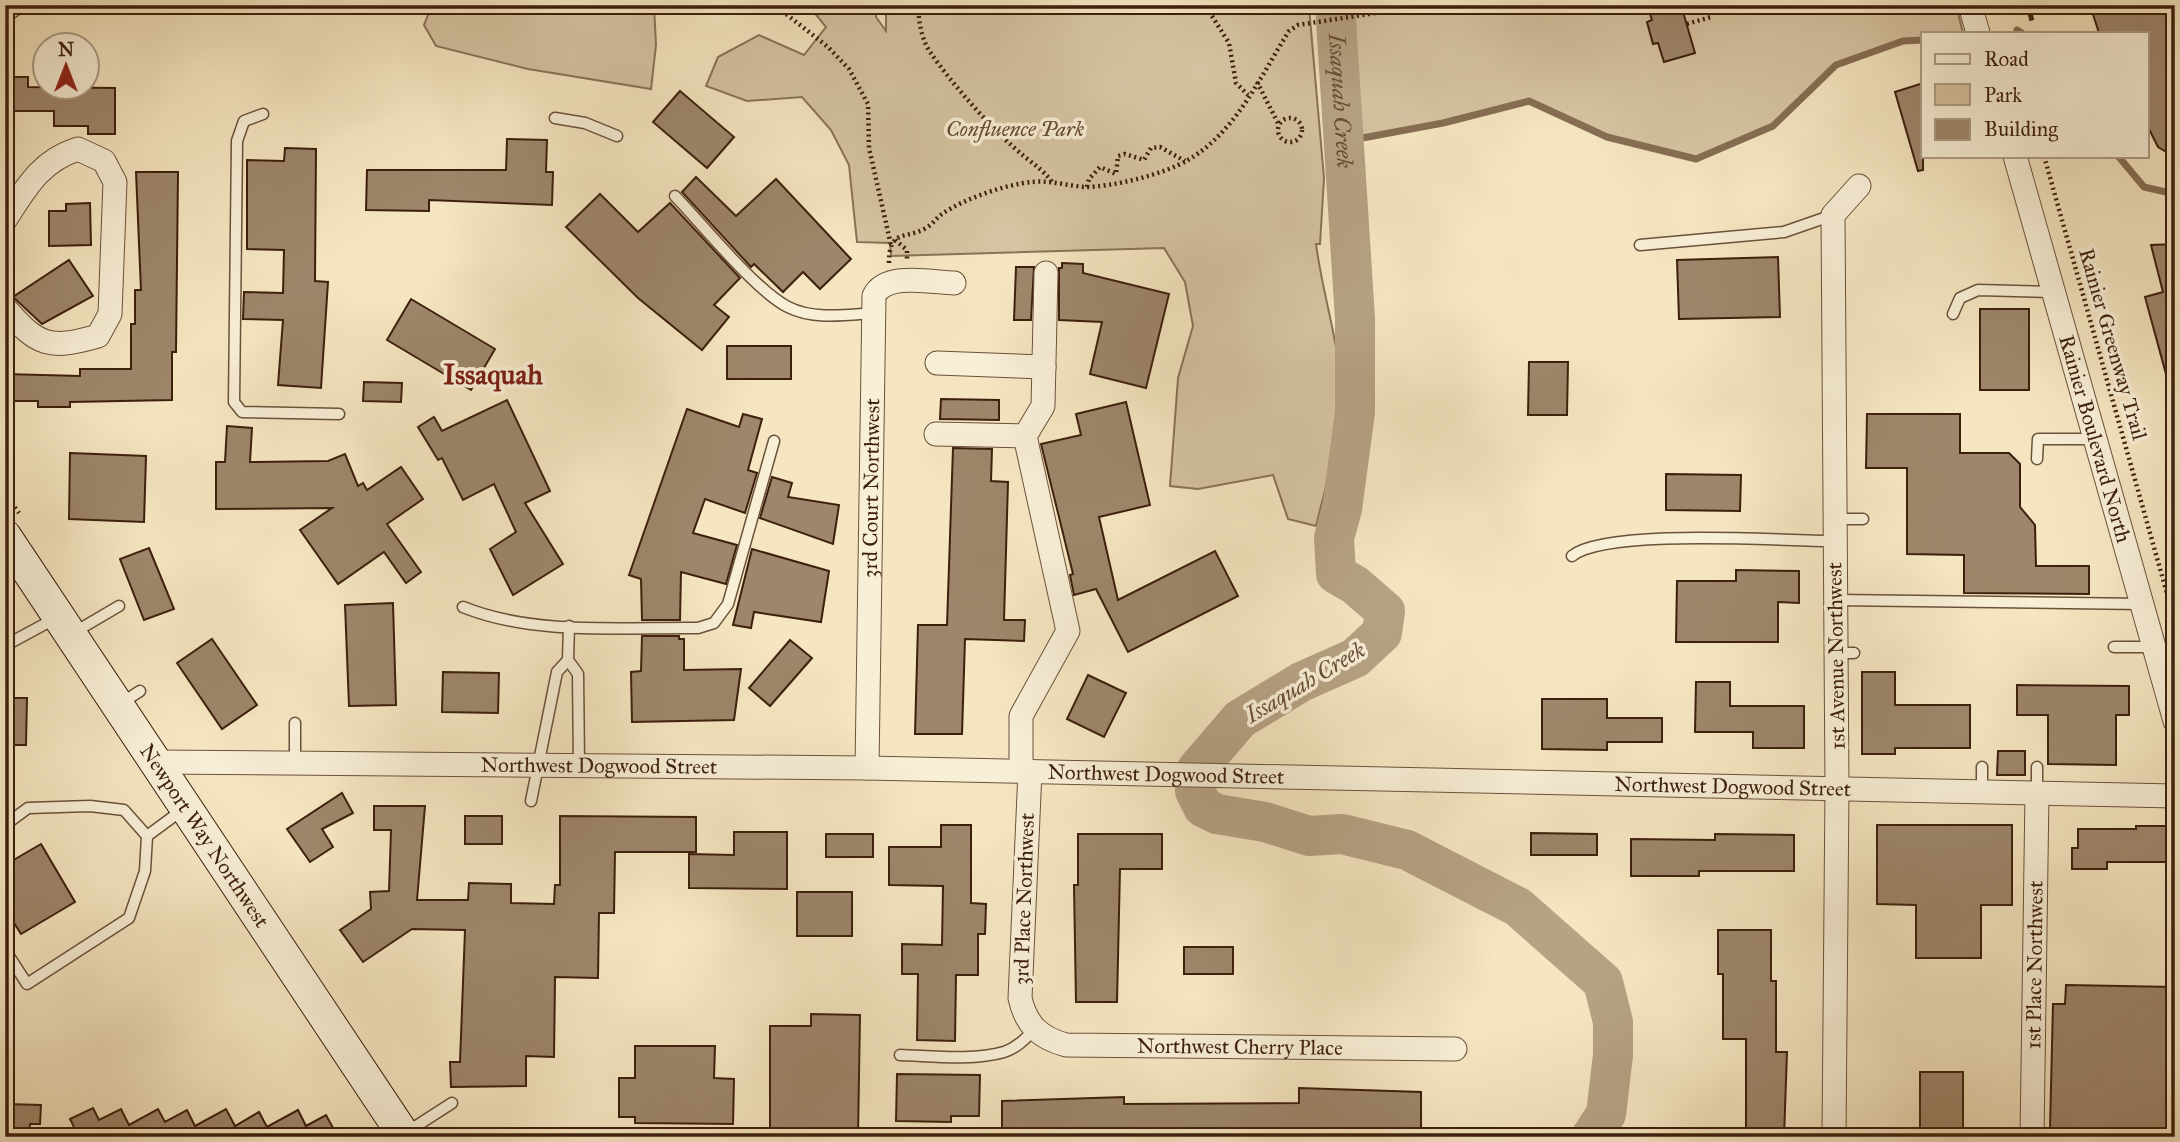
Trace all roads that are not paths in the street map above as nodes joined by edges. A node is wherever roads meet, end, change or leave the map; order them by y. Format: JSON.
{"nodes":[{"id":1,"x":23,"y":5,"type":"edge"},
{"id":2,"x":1970,"y":5,"type":"edge"},
{"id":3,"x":5,"y":18,"type":"edge"},
{"id":4,"x":1979,"y":32,"type":"edge"},
{"id":5,"x":263,"y":114,"type":"dead end"},
{"id":6,"x":555,"y":118,"type":"dead end"},
{"id":7,"x":617,"y":136,"type":"dead end"},
{"id":8,"x":2016,"y":158,"type":"edge"},
{"id":9,"x":1859,"y":186,"type":"dead end"},
{"id":10,"x":675,"y":196,"type":"dead end"},
{"id":11,"x":1833,"y":215,"type":"junction"},
{"id":12,"x":5,"y":220,"type":"edge"},
{"id":13,"x":1640,"y":245,"type":"dead end"},
{"id":14,"x":1046,"y":273,"type":"dead end"},
{"id":15,"x":954,"y":283,"type":"dead end"},
{"id":16,"x":2055,"y":292,"type":"junction"},
{"id":17,"x":5,"y":308,"type":"edge"},
{"id":18,"x":874,"y":313,"type":"junction"},
{"id":19,"x":1953,"y":314,"type":"dead end"},
{"id":20,"x":937,"y":363,"type":"dead end"},
{"id":21,"x":1044,"y":367,"type":"junction"},
{"id":22,"x":339,"y":414,"type":"dead end"},
{"id":23,"x":936,"y":434,"type":"dead end"},
{"id":24,"x":1025,"y":436,"type":"junction"},
{"id":25,"x":2096,"y":439,"type":"junction"},
{"id":26,"x":774,"y":441,"type":"dead end"},
{"id":27,"x":2037,"y":459,"type":"dead end"},
{"id":28,"x":1863,"y":519,"type":"dead end"},
{"id":29,"x":1835,"y":530,"type":"junction"},
{"id":30,"x":5,"y":536,"type":"edge"},
{"id":31,"x":1572,"y":556,"type":"dead end"},
{"id":32,"x":1836,"y":600,"type":"junction"},
{"id":33,"x":2142,"y":604,"type":"junction"},
{"id":34,"x":119,"y":606,"type":"dead end"},
{"id":35,"x":463,"y":607,"type":"dead end"},
{"id":36,"x":65,"y":625,"type":"junction"},
{"id":37,"x":569,"y":626,"type":"junction"},
{"id":38,"x":8,"y":644,"type":"dead end"},
{"id":39,"x":2114,"y":647,"type":"dead end"},
{"id":40,"x":2154,"y":647,"type":"junction"},
{"id":41,"x":568,"y":660,"type":"junction"},
{"id":42,"x":2175,"y":721,"type":"edge"},
{"id":43,"x":295,"y":723,"type":"dead end"},
{"id":44,"x":156,"y":762,"type":"junction"},
{"id":45,"x":295,"y":763,"type":"junction"},
{"id":46,"x":538,"y":765,"type":"junction"},
{"id":47,"x":579,"y":765,"type":"junction"},
{"id":48,"x":1982,"y":767,"type":"dead end"},
{"id":49,"x":2037,"y":767,"type":"dead end"},
{"id":50,"x":867,"y":768,"type":"junction"},
{"id":51,"x":1025,"y":771,"type":"junction"},
{"id":52,"x":1838,"y":788,"type":"junction"},
{"id":53,"x":1982,"y":791,"type":"junction"},
{"id":54,"x":2037,"y":793,"type":"junction"},
{"id":55,"x":2175,"y":796,"type":"edge"},
{"id":56,"x":531,"y":801,"type":"dead end"},
{"id":57,"x":187,"y":807,"type":"junction"},
{"id":58,"x":5,"y":825,"type":"edge"},
{"id":59,"x":146,"y":836,"type":"junction"},
{"id":60,"x":5,"y":950,"type":"edge"},
{"id":61,"x":1032,"y":1027,"type":"junction"},
{"id":62,"x":1455,"y":1049,"type":"dead end"},
{"id":63,"x":900,"y":1055,"type":"dead end"},
{"id":64,"x":452,"y":1103,"type":"dead end"},
{"id":65,"x":404,"y":1135,"type":"edge"},
{"id":66,"x":1834,"y":1137,"type":"edge"},
{"id":67,"x":2032,"y":1137,"type":"edge"}],
"edges":[{"from":1,"to":3,"type":"lane"},
{"from":2,"to":4,"type":"street"},
{"from":5,"to":22,"type":"lane"},
{"from":6,"to":7,"type":"lane"},
{"from":8,"to":16,"type":"street","name":"Rainier Boulevard North"},
{"from":9,"to":11,"type":"street"},
{"from":10,"to":18,"type":"lane"},
{"from":11,"to":13,"type":"lane"},
{"from":11,"to":29,"type":"street","name":"1st Avenue Northwest"},
{"from":12,"to":17,"type":"street"},
{"from":14,"to":21,"type":"street"},
{"from":15,"to":18,"type":"street","name":"3rd Court Northwest"},
{"from":16,"to":19,"type":"lane"},
{"from":16,"to":25,"type":"street","name":"Rainier Boulevard North"},
{"from":18,"to":50,"type":"street","name":"3rd Court Northwest"},
{"from":20,"to":21,"type":"street"},
{"from":21,"to":24,"type":"street"},
{"from":23,"to":24,"type":"street"},
{"from":24,"to":51,"type":"street","name":"3rd Place Northwest"},
{"from":25,"to":27,"type":"lane"},
{"from":25,"to":33,"type":"street","name":"Rainier Boulevard North"},
{"from":26,"to":37,"type":"lane"},
{"from":28,"to":29,"type":"lane"},
{"from":29,"to":31,"type":"lane"},
{"from":29,"to":32,"type":"street","name":"1st Avenue Northwest"},
{"from":30,"to":36,"type":"street","name":"Newport Way Northwest"},
{"from":32,"to":33,"type":"lane"},
{"from":32,"to":52,"type":"street","name":"1st Avenue Northwest"},
{"from":33,"to":40,"type":"street","name":"Rainier Boulevard North"},
{"from":34,"to":36,"type":"lane"},
{"from":35,"to":37,"type":"lane"},
{"from":36,"to":38,"type":"lane"},
{"from":36,"to":44,"type":"street","name":"Newport Way Northwest"},
{"from":37,"to":41,"type":"lane"},
{"from":39,"to":40,"type":"lane"},
{"from":40,"to":42,"type":"street","name":"Rainier Boulevard North"},
{"from":41,"to":46,"type":"lane"},
{"from":41,"to":47,"type":"lane"},
{"from":43,"to":45,"type":"lane"},
{"from":44,"to":45,"type":"street","name":"Northwest Dogwood Street"},
{"from":44,"to":57,"type":"street","name":"Newport Way Northwest"},
{"from":45,"to":46,"type":"street","name":"Northwest Dogwood Street"},
{"from":46,"to":47,"type":"street","name":"Northwest Dogwood Street"},
{"from":46,"to":56,"type":"lane"},
{"from":47,"to":50,"type":"street","name":"Northwest Dogwood Street"},
{"from":48,"to":53,"type":"lane"},
{"from":49,"to":54,"type":"lane"},
{"from":50,"to":51,"type":"street","name":"Northwest Dogwood Street"},
{"from":51,"to":52,"type":"street","name":"Northwest Dogwood Street"},
{"from":51,"to":61,"type":"street","name":"3rd Place Northwest"},
{"from":52,"to":53,"type":"street","name":"Northwest Dogwood Street"},
{"from":52,"to":66,"type":"street","name":"1st Avenue Northwest"},
{"from":53,"to":54,"type":"street","name":"Northwest Dogwood Street"},
{"from":54,"to":55,"type":"street","name":"Northwest Dogwood Street"},
{"from":54,"to":67,"type":"street","name":"1st Place Northwest"},
{"from":57,"to":59,"type":"lane"},
{"from":57,"to":65,"type":"street","name":"Newport Way Northwest"},
{"from":58,"to":59,"type":"lane"},
{"from":59,"to":60,"type":"lane"},
{"from":61,"to":62,"type":"street","name":"Northwest Cherry Place"},
{"from":61,"to":63,"type":"lane"},
{"from":64,"to":65,"type":"lane"}]}
